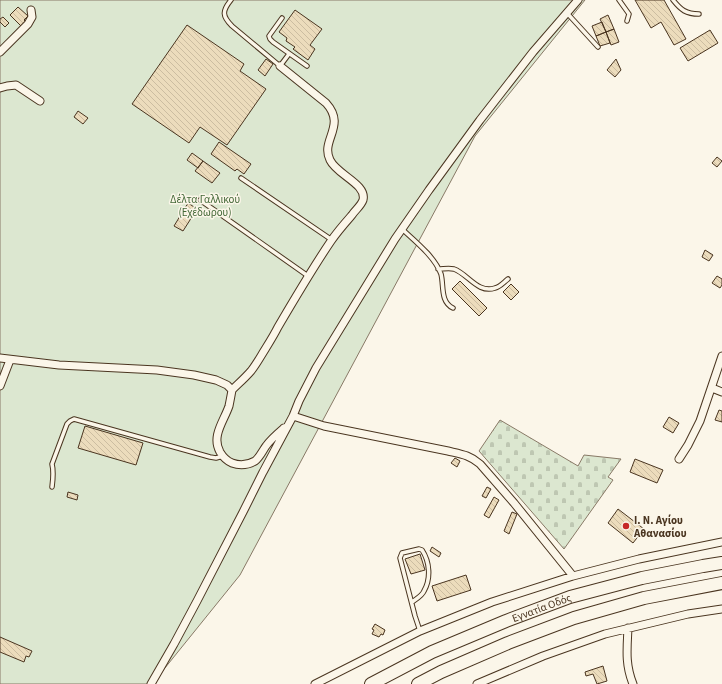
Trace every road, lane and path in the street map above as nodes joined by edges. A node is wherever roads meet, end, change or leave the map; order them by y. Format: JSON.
{"nodes":[{"id":1,"x":231,"y":0,"type":"edge"},
{"id":2,"x":578,"y":0,"type":"edge"},
{"id":3,"x":619,"y":0,"type":"edge"},
{"id":4,"x":674,"y":0,"type":"edge"},
{"id":5,"x":31,"y":10,"type":"dead end"},
{"id":6,"x":567,"y":13,"type":"junction"},
{"id":7,"x":699,"y":14,"type":"dead end"},
{"id":8,"x":282,"y":18,"type":"dead end"},
{"id":9,"x":627,"y":21,"type":"dead end"},
{"id":10,"x":598,"y":47,"type":"dead end"},
{"id":11,"x":0,"y":52,"type":"edge"},
{"id":12,"x":289,"y":54,"type":"junction"},
{"id":13,"x":280,"y":66,"type":"junction"},
{"id":14,"x":307,"y":66,"type":"dead end"},
{"id":15,"x":0,"y":88,"type":"edge"},
{"id":16,"x":40,"y":101,"type":"dead end"},
{"id":17,"x":241,"y":178,"type":"dead end"},
{"id":18,"x":200,"y":200,"type":"dead end"},
{"id":19,"x":402,"y":228,"type":"junction"},
{"id":20,"x":332,"y":240,"type":"junction"},
{"id":21,"x":438,"y":269,"type":"junction"},
{"id":22,"x":308,"y":276,"type":"junction"},
{"id":23,"x":508,"y":279,"type":"dead end"},
{"id":24,"x":453,"y":308,"type":"dead end"},
{"id":25,"x":722,"y":356,"type":"edge"},
{"id":26,"x":0,"y":358,"type":"edge"},
{"id":27,"x":10,"y":360,"type":"junction"},
{"id":28,"x":0,"y":386,"type":"edge"},
{"id":29,"x":712,"y":388,"type":"junction"},
{"id":30,"x":232,"y":390,"type":"junction"},
{"id":31,"x":722,"y":392,"type":"edge"},
{"id":32,"x":293,"y":416,"type":"junction"},
{"id":33,"x":288,"y":425,"type":"junction"},
{"id":34,"x":223,"y":456,"type":"junction"},
{"id":35,"x":679,"y":459,"type":"dead end"},
{"id":36,"x":52,"y":487,"type":"dead end"},
{"id":37,"x":722,"y":542,"type":"edge"},
{"id":38,"x":722,"y":563,"type":"edge"},
{"id":39,"x":573,"y":576,"type":"junction"},
{"id":40,"x":722,"y":583,"type":"edge"},
{"id":41,"x":412,"y":602,"type":"junction"},
{"id":42,"x":722,"y":609,"type":"edge"},
{"id":43,"x":628,"y":628,"type":"junction"},
{"id":44,"x":420,"y":631,"type":"junction"},
{"id":45,"x":151,"y":684,"type":"edge"},
{"id":46,"x":315,"y":684,"type":"edge"},
{"id":47,"x":371,"y":684,"type":"edge"},
{"id":48,"x":418,"y":684,"type":"edge"},
{"id":49,"x":477,"y":684,"type":"edge"},
{"id":50,"x":633,"y":684,"type":"edge"}],
"edges":[{"from":1,"to":13,"type":"lane"},
{"from":2,"to":6,"type":"street"},
{"from":3,"to":9,"type":"lane"},
{"from":4,"to":7,"type":"lane"},
{"from":5,"to":11,"type":"street"},
{"from":6,"to":10,"type":"lane"},
{"from":6,"to":19,"type":"street"},
{"from":8,"to":12,"type":"lane"},
{"from":12,"to":13,"type":"lane"},
{"from":12,"to":14,"type":"lane"},
{"from":13,"to":20,"type":"street"},
{"from":15,"to":16,"type":"street"},
{"from":17,"to":20,"type":"lane"},
{"from":18,"to":22,"type":"lane"},
{"from":19,"to":21,"type":"lane"},
{"from":19,"to":32,"type":"street"},
{"from":20,"to":22,"type":"street"},
{"from":21,"to":23,"type":"lane"},
{"from":21,"to":24,"type":"lane"},
{"from":22,"to":30,"type":"street"},
{"from":25,"to":29,"type":"street"},
{"from":26,"to":27,"type":"street"},
{"from":27,"to":28,"type":"street"},
{"from":27,"to":30,"type":"street"},
{"from":29,"to":31,"type":"street"},
{"from":29,"to":35,"type":"street"},
{"from":30,"to":34,"type":"street"},
{"from":32,"to":33,"type":"street"},
{"from":32,"to":39,"type":"street"},
{"from":33,"to":34,"type":"street"},
{"from":33,"to":45,"type":"street"},
{"from":34,"to":36,"type":"lane"},
{"from":37,"to":39,"type":"street"},
{"from":38,"to":47,"type":"highway","name":"Εγνατία Οδός"},
{"from":39,"to":44,"type":"street"},
{"from":40,"to":48,"type":"highway","name":"Εγνατία Οδός"},
{"from":41,"to":41,"type":"lane"},
{"from":41,"to":44,"type":"lane"},
{"from":42,"to":43,"type":"street"},
{"from":43,"to":49,"type":"street"},
{"from":43,"to":50,"type":"street"},
{"from":44,"to":46,"type":"street"}]}
